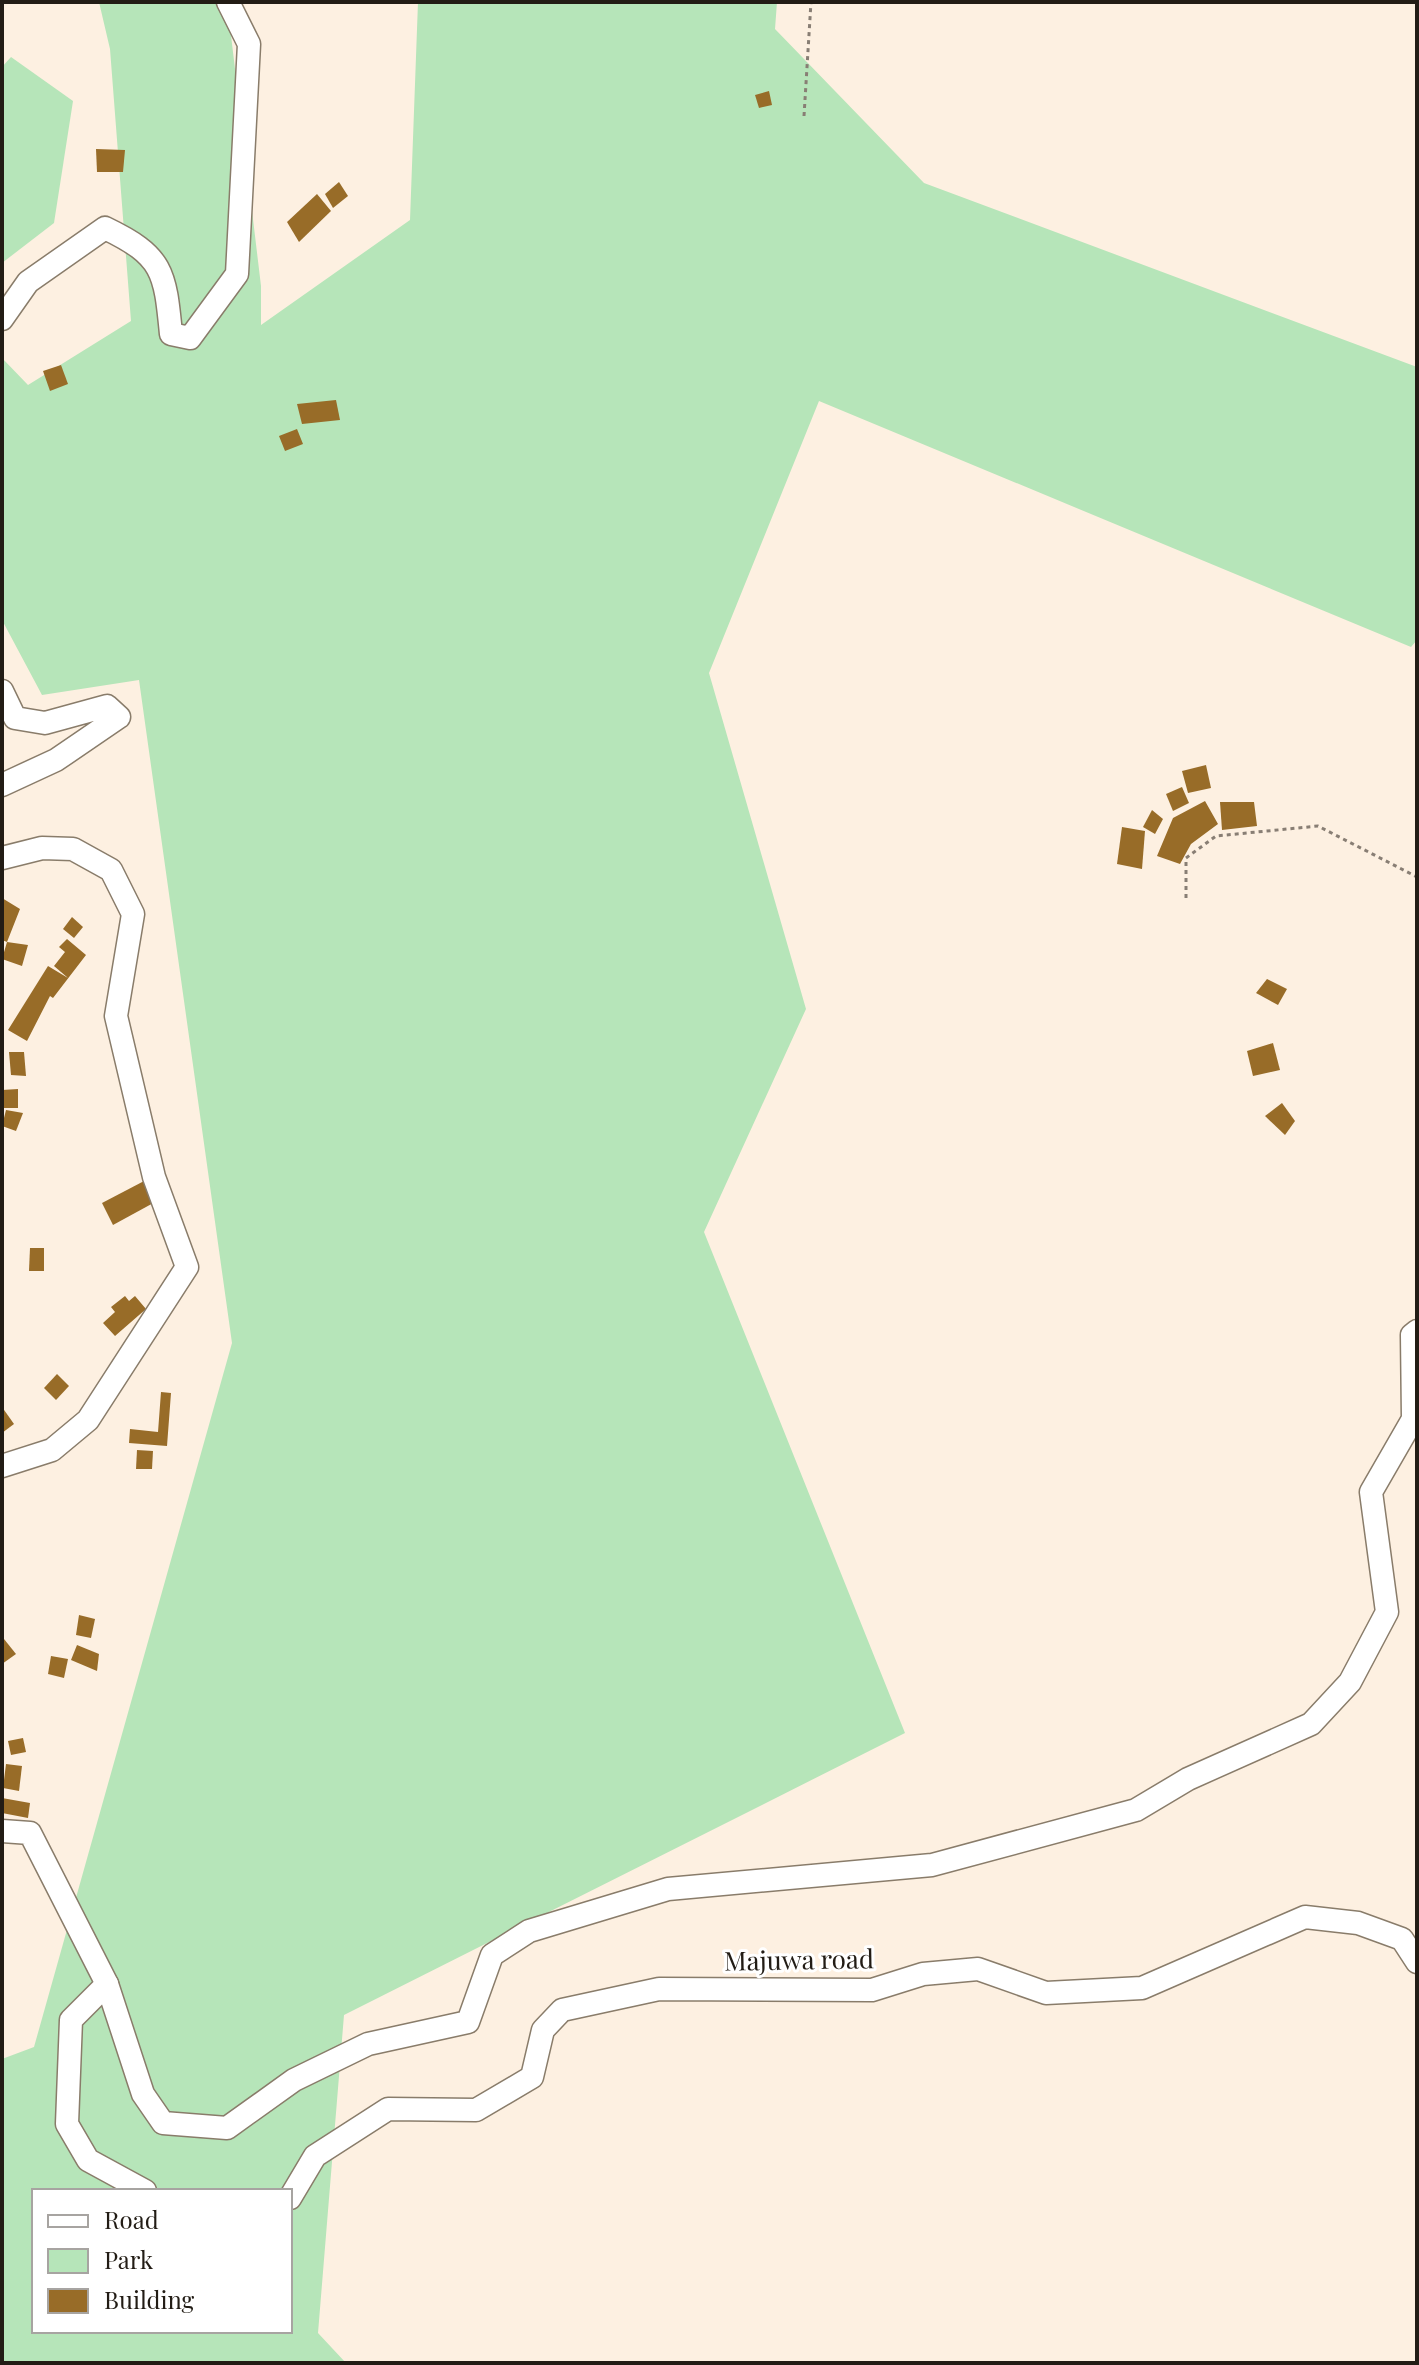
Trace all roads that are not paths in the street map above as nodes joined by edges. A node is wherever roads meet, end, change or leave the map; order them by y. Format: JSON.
{"nodes":[{"id":1,"x":228,"y":2,"type":"edge"},
{"id":2,"x":2,"y":319,"type":"edge"},
{"id":3,"x":2,"y":691,"type":"edge"},
{"id":4,"x":2,"y":785,"type":"edge"},
{"id":5,"x":2,"y":858,"type":"edge"},
{"id":6,"x":1417,"y":1331,"type":"edge"},
{"id":7,"x":2,"y":1466,"type":"edge"},
{"id":8,"x":2,"y":1831,"type":"edge"},
{"id":9,"x":1417,"y":1962,"type":"edge"},
{"id":10,"x":107,"y":1984,"type":"junction"},
{"id":11,"x":141,"y":2189,"type":"edge"},
{"id":12,"x":292,"y":2195,"type":"edge"}],
"edges":[{"from":1,"to":2,"type":"street"},
{"from":3,"to":4,"type":"street"},
{"from":5,"to":7,"type":"street"},
{"from":6,"to":10,"type":"street"},
{"from":8,"to":10,"type":"street"},
{"from":9,"to":12,"type":"street","name":"Majuwa road"},
{"from":10,"to":11,"type":"street"}]}
